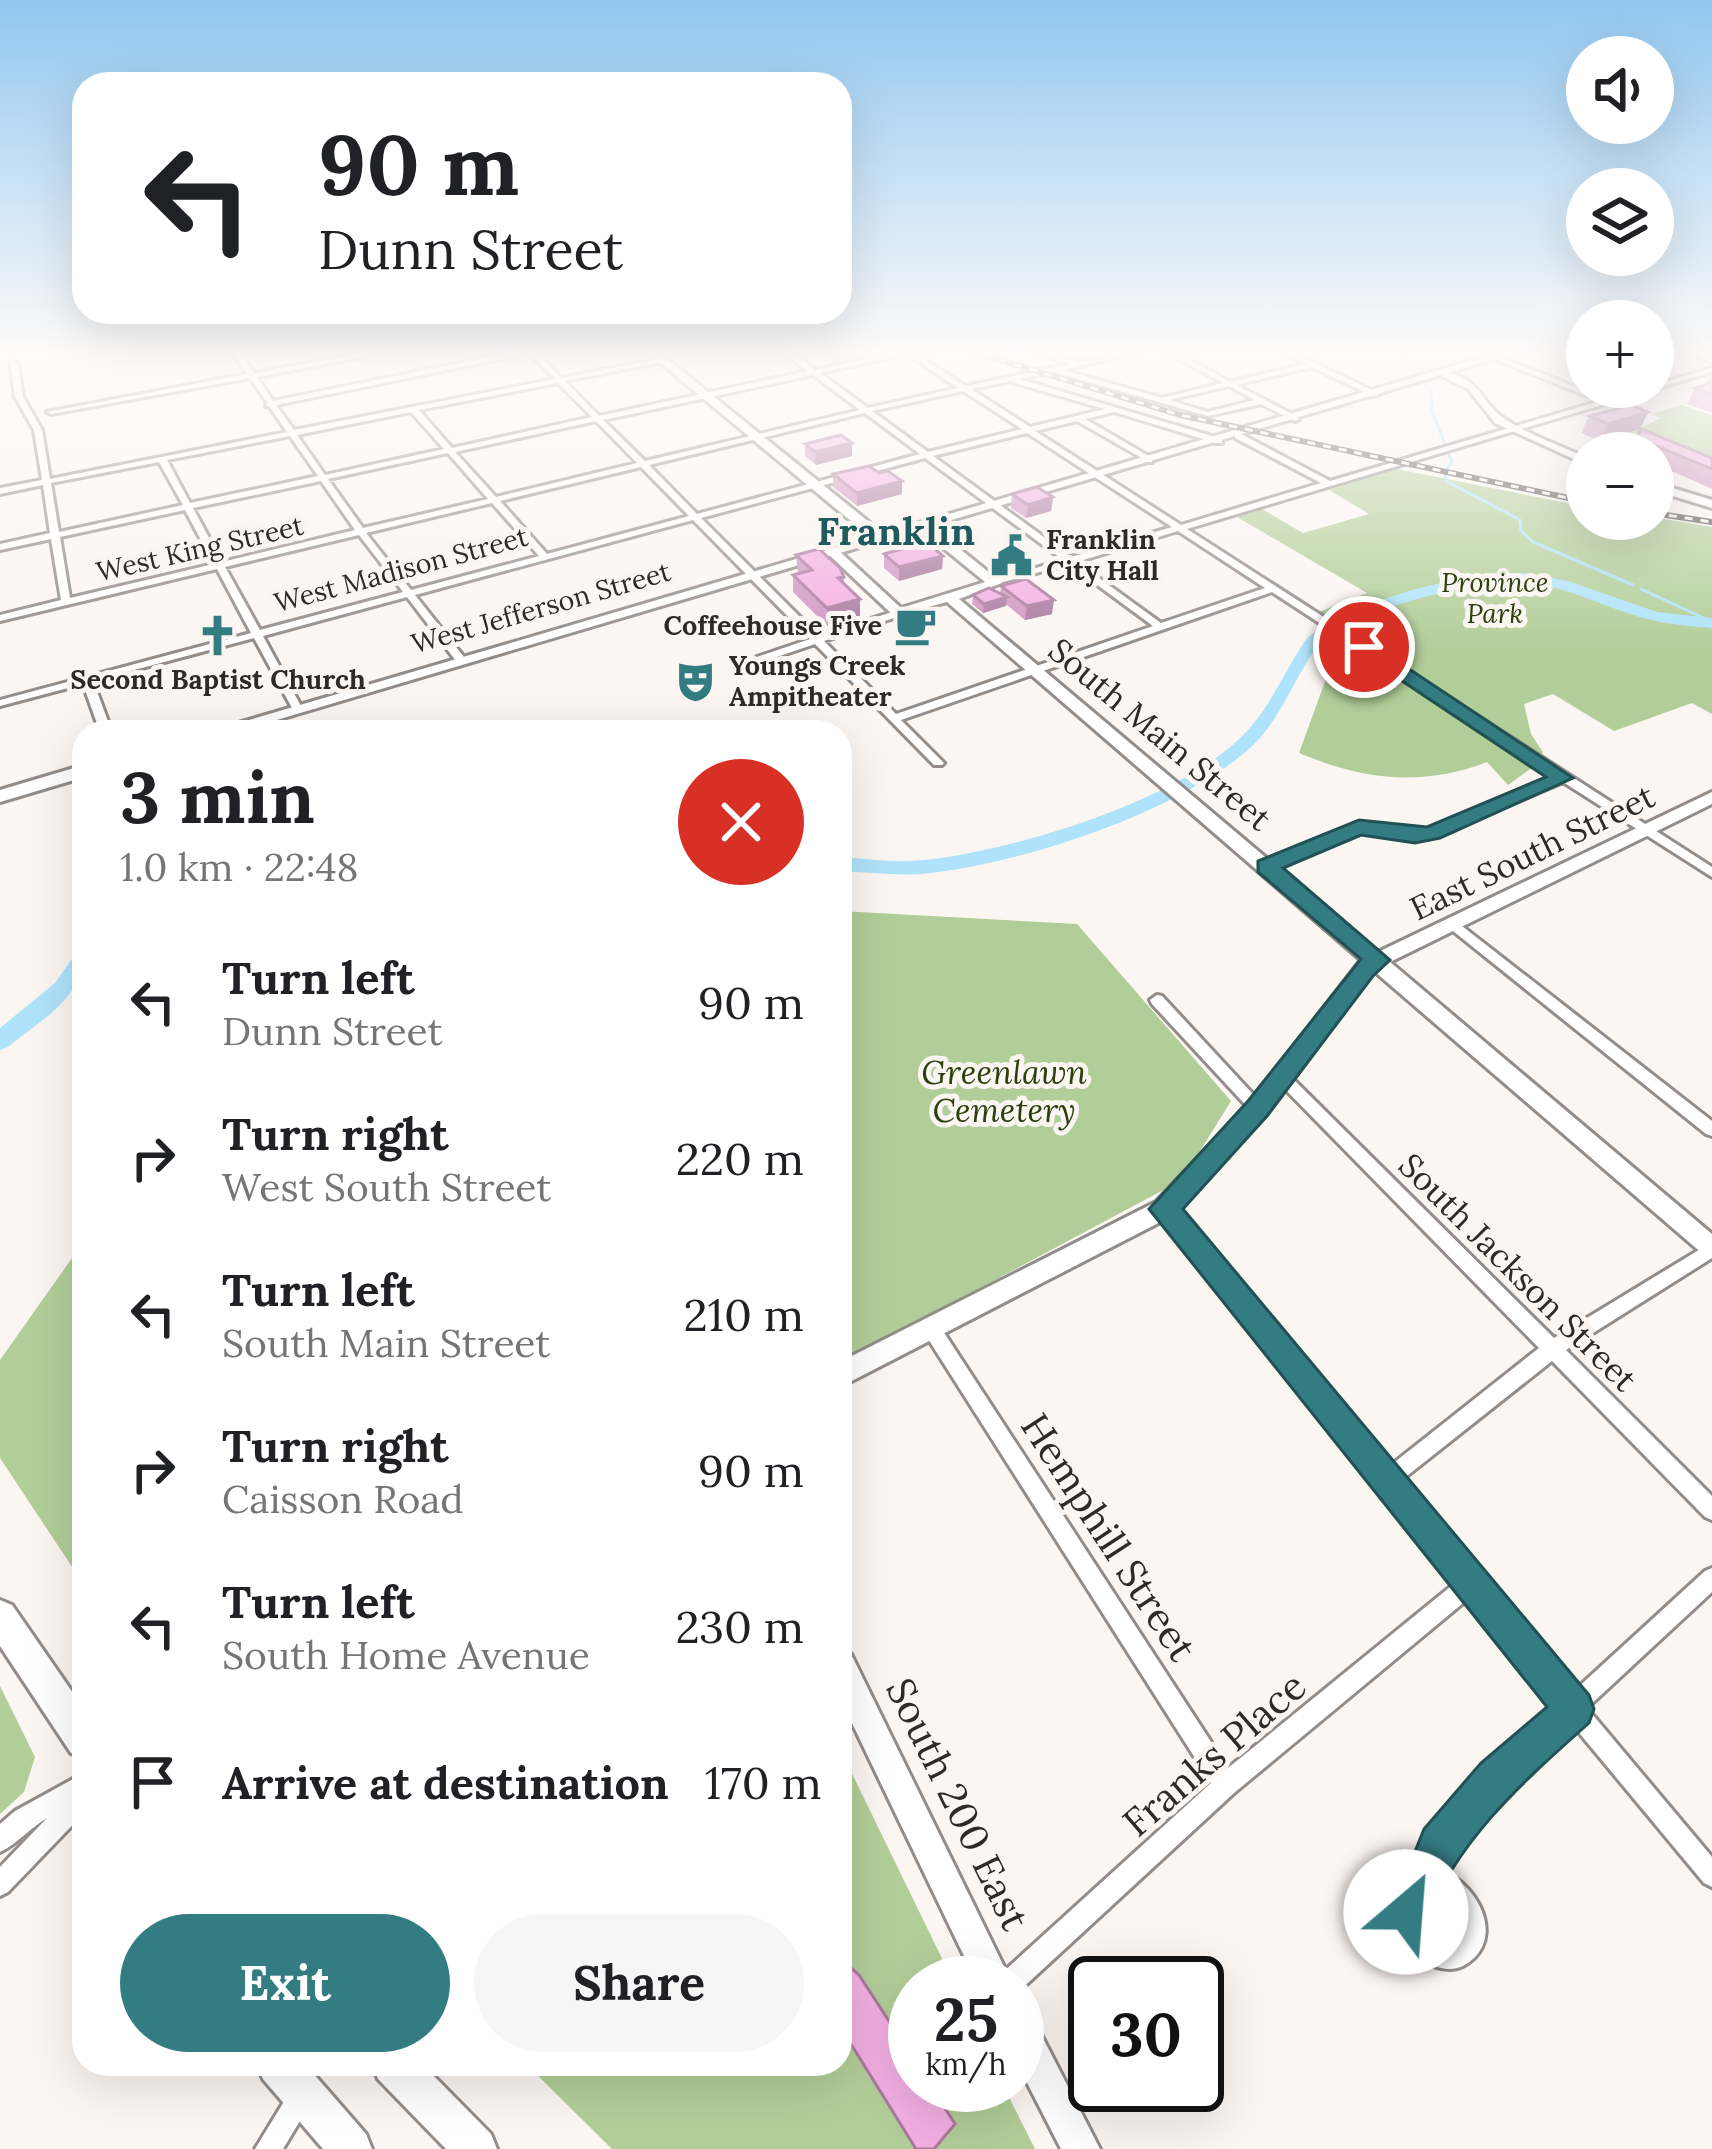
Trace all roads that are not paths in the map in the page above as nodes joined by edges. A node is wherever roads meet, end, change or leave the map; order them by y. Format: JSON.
{"nodes":[{"id":1,"x":41,"y":450,"type":"edge"},
{"id":2,"x":207,"y":450,"type":"edge"},
{"id":3,"x":303,"y":450,"type":"edge"},
{"id":4,"x":452,"y":450,"type":"edge"},
{"id":5,"x":632,"y":450,"type":"edge"},
{"id":6,"x":703,"y":450,"type":"edge"},
{"id":7,"x":775,"y":450,"type":"edge"},
{"id":8,"x":920,"y":450,"type":"edge"},
{"id":9,"x":945,"y":450,"type":"edge"},
{"id":10,"x":1061,"y":450,"type":"edge"},
{"id":11,"x":1133,"y":450,"type":"edge"},
{"id":12,"x":1185,"y":450,"type":"edge"},
{"id":13,"x":1265,"y":450,"type":"edge"},
{"id":14,"x":1439,"y":450,"type":"edge"},
{"id":15,"x":449,"y":451,"type":"junction"},
{"id":16,"x":927,"y":455,"type":"junction"},
{"id":17,"x":162,"y":459,"type":"junction"},
{"id":18,"x":1149,"y":460,"type":"junction"},
{"id":19,"x":646,"y":464,"type":"junction"},
{"id":20,"x":1099,"y":475,"type":"junction"},
{"id":21,"x":324,"y":477,"type":"junction"},
{"id":22,"x":45,"y":482,"type":"junction"},
{"id":23,"x":1328,"y":483,"type":"junction"},
{"id":24,"x":815,"y":484,"type":"junction"},
{"id":25,"x":0,"y":491,"type":"edge"},
{"id":26,"x":1674,"y":492,"type":"edge"},
{"id":27,"x":494,"y":500,"type":"junction"},
{"id":28,"x":1712,"y":504,"type":"edge"},
{"id":29,"x":994,"y":505,"type":"junction"},
{"id":30,"x":187,"y":507,"type":"junction"},
{"id":31,"x":696,"y":516,"type":"junction"},
{"id":32,"x":924,"y":526,"type":"junction"},
{"id":33,"x":1179,"y":528,"type":"junction"},
{"id":34,"x":361,"y":532,"type":"junction"},
{"id":35,"x":54,"y":535,"type":"junction"},
{"id":36,"x":880,"y":538,"type":"junction"},
{"id":37,"x":0,"y":547,"type":"edge"},
{"id":38,"x":832,"y":553,"type":"junction"},
{"id":39,"x":544,"y":556,"type":"junction"},
{"id":40,"x":1070,"y":561,"type":"junction"},
{"id":41,"x":217,"y":566,"type":"junction"},
{"id":42,"x":752,"y":575,"type":"junction"},
{"id":43,"x":995,"y":583,"type":"junction"},
{"id":44,"x":1274,"y":588,"type":"junction"},
{"id":45,"x":407,"y":593,"type":"junction"},
{"id":46,"x":949,"y":597,"type":"junction"},
{"id":47,"x":66,"y":602,"type":"junction"},
{"id":48,"x":899,"y":614,"type":"junction"},
{"id":49,"x":0,"y":618,"type":"edge"},
{"id":50,"x":1160,"y":627,"type":"junction"},
{"id":51,"x":255,"y":634,"type":"junction"},
{"id":52,"x":817,"y":641,"type":"junction"},
{"id":53,"x":460,"y":659,"type":"junction"},
{"id":54,"x":761,"y":659,"type":"dead end"},
{"id":55,"x":1035,"y":672,"type":"junction"},
{"id":56,"x":87,"y":679,"type":"junction"},
{"id":57,"x":0,"y":703,"type":"edge"},
{"id":58,"x":297,"y":708,"type":"junction"},
{"id":59,"x":892,"y":718,"type":"junction"},
{"id":60,"x":102,"y":720,"type":"edge"},
{"id":61,"x":257,"y":720,"type":"edge"},
{"id":62,"x":938,"y":763,"type":"dead end"},
{"id":63,"x":72,"y":775,"type":"edge"},
{"id":64,"x":1562,"y":778,"type":"junction"},
{"id":65,"x":0,"y":796,"type":"edge"},
{"id":66,"x":1712,"y":797,"type":"edge"},
{"id":67,"x":1644,"y":830,"type":"junction"},
{"id":68,"x":1267,"y":867,"type":"junction"},
{"id":69,"x":1712,"y":873,"type":"edge"},
{"id":70,"x":1453,"y":924,"type":"junction"},
{"id":71,"x":1378,"y":960,"type":"junction"},
{"id":72,"x":1157,"y":1000,"type":"dead end"},
{"id":73,"x":1282,"y":1077,"type":"junction"},
{"id":74,"x":1258,"y":1108,"type":"junction"},
{"id":75,"x":1712,"y":1130,"type":"edge"},
{"id":76,"x":1164,"y":1209,"type":"junction"},
{"id":77,"x":1712,"y":1248,"type":"edge"},
{"id":78,"x":932,"y":1328,"type":"junction"},
{"id":79,"x":1554,"y":1348,"type":"junction"},
{"id":80,"x":852,"y":1370,"type":"edge"},
{"id":81,"x":1384,"y":1482,"type":"junction"},
{"id":82,"x":1712,"y":1510,"type":"edge"},
{"id":83,"x":1712,"y":1578,"type":"edge"},
{"id":84,"x":1469,"y":1585,"type":"junction"},
{"id":85,"x":0,"y":1617,"type":"edge"},
{"id":86,"x":852,"y":1690,"type":"edge"},
{"id":87,"x":1574,"y":1709,"type":"junction"},
{"id":88,"x":72,"y":1723,"type":"edge"},
{"id":89,"x":1226,"y":1785,"type":"junction"},
{"id":90,"x":72,"y":1791,"type":"edge"},
{"id":91,"x":72,"y":1809,"type":"edge"},
{"id":92,"x":0,"y":1840,"type":"edge"},
{"id":93,"x":1712,"y":1875,"type":"edge"},
{"id":94,"x":1426,"y":1879,"type":"dead end"},
{"id":95,"x":0,"y":1884,"type":"edge"},
{"id":96,"x":982,"y":1956,"type":"edge"},
{"id":97,"x":1039,"y":1956,"type":"edge"},
{"id":98,"x":404,"y":2076,"type":"edge"},
{"id":99,"x":1044,"y":2078,"type":"edge"},
{"id":100,"x":290,"y":2080,"type":"edge"},
{"id":101,"x":268,"y":2149,"type":"edge"},
{"id":102,"x":350,"y":2149,"type":"edge"},
{"id":103,"x":476,"y":2149,"type":"edge"},
{"id":104,"x":1081,"y":2149,"type":"edge"}],
"edges":[{"from":1,"to":22,"type":"street"},
{"from":2,"to":17,"type":"street"},
{"from":3,"to":21,"type":"street"},
{"from":4,"to":15,"type":"street"},
{"from":5,"to":19,"type":"street"},
{"from":6,"to":19,"type":"street","name":"West King Street"},
{"from":7,"to":24,"type":"street"},
{"from":8,"to":16,"type":"street"},
{"from":9,"to":16,"type":"street","name":"West Madison Street"},
{"from":10,"to":20,"type":"street"},
{"from":11,"to":18,"type":"street"},
{"from":12,"to":18,"type":"main road","name":"West Jefferson Street"},
{"from":13,"to":23,"type":"street"},
{"from":14,"to":23,"type":"street"},
{"from":15,"to":21,"type":"street"},
{"from":15,"to":27,"type":"street"},
{"from":16,"to":24,"type":"street","name":"West Madison Street"},
{"from":16,"to":29,"type":"street"},
{"from":17,"to":22,"type":"street"},
{"from":17,"to":30,"type":"street"},
{"from":18,"to":20,"type":"main road","name":"West Jefferson Street"},
{"from":19,"to":27,"type":"street","name":"West King Street"},
{"from":19,"to":31,"type":"street"},
{"from":20,"to":29,"type":"main road","name":"West Jefferson Street"},
{"from":20,"to":33,"type":"street"},
{"from":21,"to":30,"type":"street"},
{"from":21,"to":34,"type":"street"},
{"from":22,"to":25,"type":"street"},
{"from":22,"to":35,"type":"street"},
{"from":23,"to":33,"type":"street"},
{"from":24,"to":31,"type":"street","name":"West Madison Street"},
{"from":24,"to":36,"type":"street"},
{"from":26,"to":28,"type":"street"},
{"from":27,"to":34,"type":"street","name":"West King Street"},
{"from":27,"to":39,"type":"street"},
{"from":29,"to":32,"type":"main road","name":"West Jefferson Street"},
{"from":29,"to":40,"type":"street"},
{"from":30,"to":35,"type":"street"},
{"from":30,"to":41,"type":"street"},
{"from":31,"to":39,"type":"street","name":"West Madison Street"},
{"from":31,"to":42,"type":"street"},
{"from":32,"to":36,"type":"main road","name":"West Jefferson Street"},
{"from":32,"to":43,"type":"street"},
{"from":33,"to":40,"type":"street"},
{"from":33,"to":44,"type":"street"},
{"from":34,"to":41,"type":"street","name":"West King Street"},
{"from":34,"to":45,"type":"street"},
{"from":35,"to":37,"type":"street"},
{"from":35,"to":47,"type":"street"},
{"from":36,"to":38,"type":"main road","name":"West Jefferson Street"},
{"from":38,"to":42,"type":"main road","name":"West Jefferson Street"},
{"from":38,"to":48,"type":"street"},
{"from":39,"to":45,"type":"street","name":"West Madison Street"},
{"from":40,"to":43,"type":"street"},
{"from":40,"to":50,"type":"street"},
{"from":41,"to":47,"type":"street","name":"West King Street"},
{"from":41,"to":51,"type":"street"},
{"from":42,"to":52,"type":"street"},
{"from":42,"to":53,"type":"main road","name":"West Jefferson Street"},
{"from":43,"to":46,"type":"street"},
{"from":44,"to":50,"type":"street"},
{"from":44,"to":64,"type":"street"},
{"from":45,"to":51,"type":"street","name":"West Madison Street"},
{"from":45,"to":53,"type":"street"},
{"from":46,"to":48,"type":"street"},
{"from":46,"to":55,"type":"street","name":"South Main Street"},
{"from":47,"to":49,"type":"street","name":"West King Street"},
{"from":48,"to":52,"type":"street"},
{"from":50,"to":55,"type":"street"},
{"from":51,"to":56,"type":"street","name":"West Madison Street"},
{"from":51,"to":58,"type":"street"},
{"from":52,"to":54,"type":"street"},
{"from":52,"to":59,"type":"street"},
{"from":53,"to":58,"type":"main road","name":"West Jefferson Street"},
{"from":55,"to":59,"type":"street"},
{"from":55,"to":68,"type":"street","name":"South Main Street"},
{"from":56,"to":57,"type":"street","name":"West Madison Street"},
{"from":56,"to":60,"type":"street"},
{"from":58,"to":61,"type":"main road","name":"West Jefferson Street"},
{"from":59,"to":62,"type":"street"},
{"from":63,"to":65,"type":"main road"},
{"from":64,"to":67,"type":"street"},
{"from":64,"to":68,"type":"street"},
{"from":66,"to":67,"type":"street","name":"East South Street"},
{"from":67,"to":69,"type":"street"},
{"from":67,"to":70,"type":"street","name":"East South Street"},
{"from":68,"to":71,"type":"street","name":"South Main Street"},
{"from":70,"to":71,"type":"street","name":"East South Street"},
{"from":70,"to":75,"type":"street"},
{"from":71,"to":73,"type":"street"},
{"from":71,"to":77,"type":"street","name":"South Main Street"},
{"from":72,"to":74,"type":"street"},
{"from":73,"to":74,"type":"street"},
{"from":73,"to":79,"type":"street","name":"South Jackson Street"},
{"from":74,"to":76,"type":"street"},
{"from":76,"to":78,"type":"street"},
{"from":76,"to":81,"type":"street"},
{"from":77,"to":79,"type":"street"},
{"from":78,"to":80,"type":"street"},
{"from":78,"to":89,"type":"street","name":"Hemphill Street"},
{"from":79,"to":81,"type":"street"},
{"from":79,"to":82,"type":"street","name":"South Jackson Street"},
{"from":81,"to":84,"type":"street"},
{"from":83,"to":87,"type":"street"},
{"from":84,"to":87,"type":"street"},
{"from":84,"to":89,"type":"street","name":"Franks Place"},
{"from":85,"to":88,"type":"main road"},
{"from":86,"to":96,"type":"street","name":"South 200 East"},
{"from":87,"to":93,"type":"street"},
{"from":87,"to":94,"type":"street"},
{"from":89,"to":97,"type":"street","name":"Franks Place"},
{"from":90,"to":92,"type":"street"},
{"from":91,"to":95,"type":"street"},
{"from":98,"to":103,"type":"main road"},
{"from":99,"to":104,"type":"street"},
{"from":100,"to":101,"type":"street"},
{"from":100,"to":102,"type":"main road"}]}
